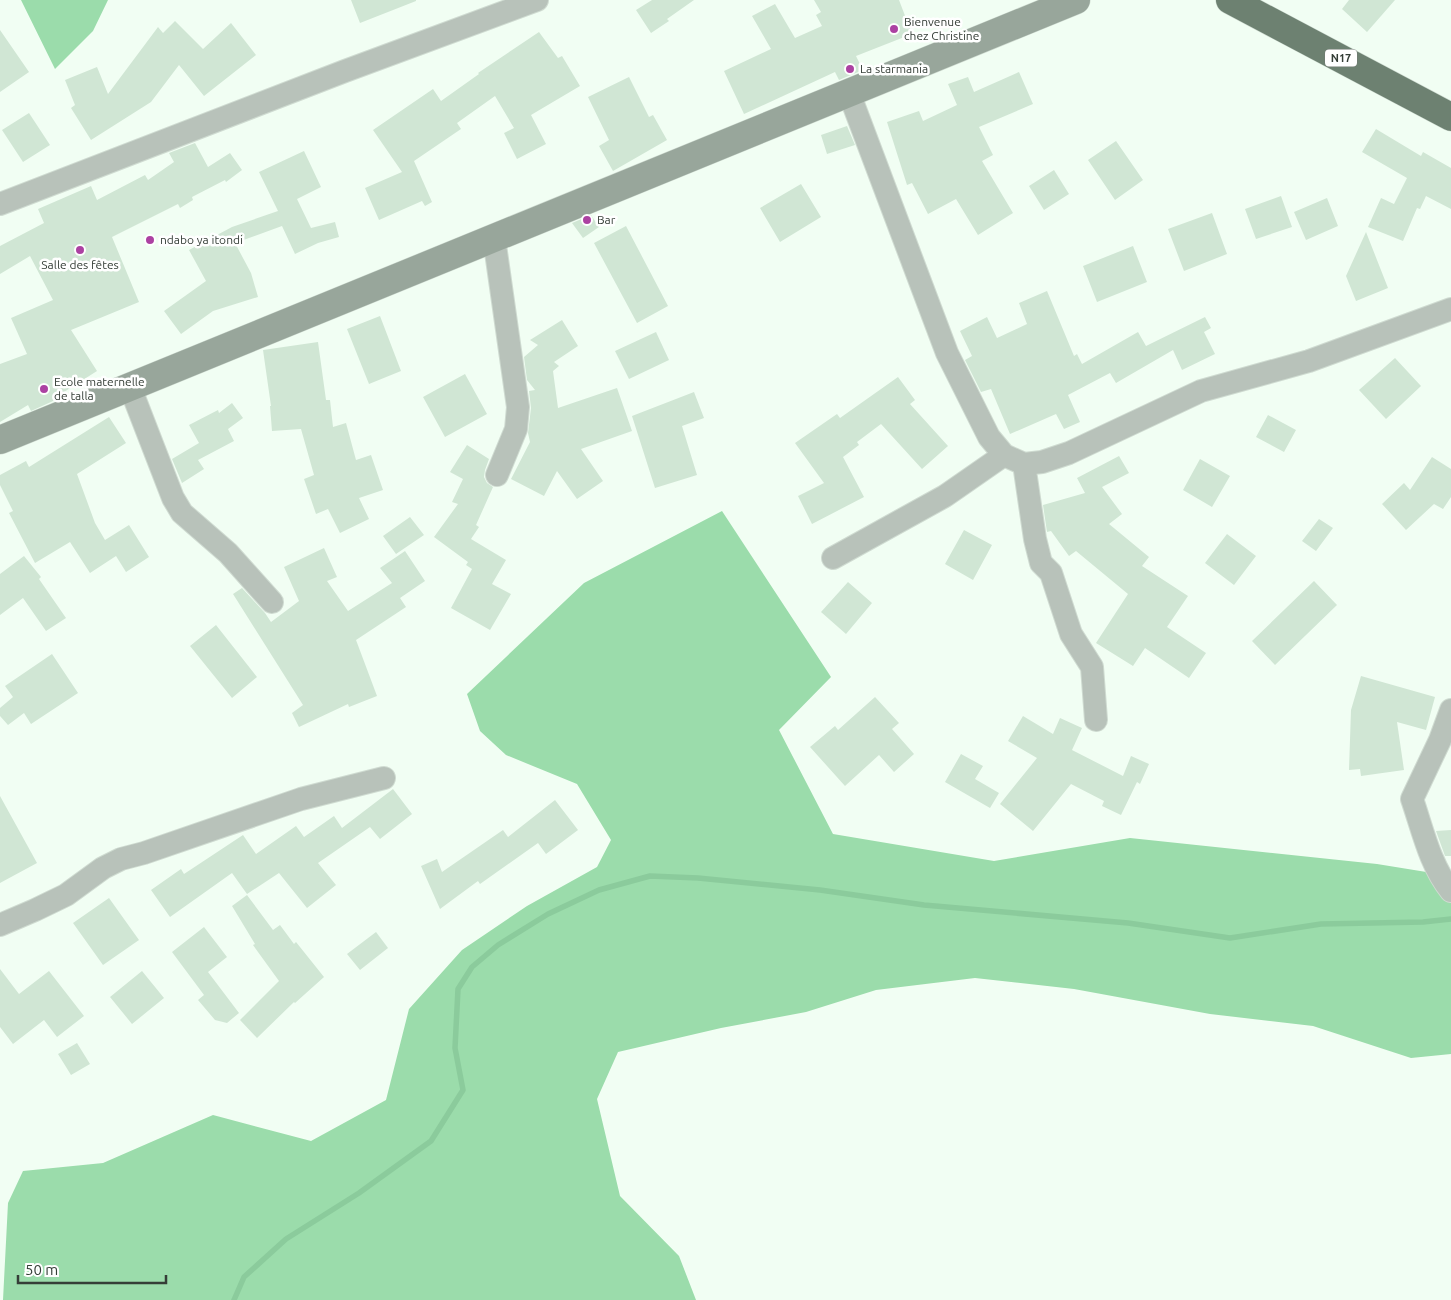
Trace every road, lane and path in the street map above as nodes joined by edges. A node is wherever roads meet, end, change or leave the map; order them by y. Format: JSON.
{"nodes":[{"id":1,"x":537,"y":0,"type":"edge"},
{"id":2,"x":1076,"y":0,"type":"edge"},
{"id":3,"x":1230,"y":0,"type":"edge"},
{"id":4,"x":850,"y":93,"type":"junction"},
{"id":5,"x":1451,"y":116,"type":"edge"},
{"id":6,"x":0,"y":204,"type":"edge"},
{"id":7,"x":494,"y":238,"type":"junction"},
{"id":8,"x":1451,"y":309,"type":"edge"},
{"id":9,"x":130,"y":387,"type":"junction"},
{"id":10,"x":0,"y":440,"type":"edge"},
{"id":11,"x":1004,"y":455,"type":"junction"},
{"id":12,"x":1024,"y":464,"type":"junction"},
{"id":13,"x":497,"y":475,"type":"dead end"},
{"id":14,"x":833,"y":558,"type":"dead end"},
{"id":15,"x":272,"y":602,"type":"dead end"},
{"id":16,"x":1451,"y":710,"type":"edge"},
{"id":17,"x":1096,"y":720,"type":"dead end"},
{"id":18,"x":384,"y":778,"type":"dead end"},
{"id":19,"x":1451,"y":891,"type":"edge"},
{"id":20,"x":0,"y":925,"type":"edge"}],
"edges":[{"from":1,"to":6,"type":"street"},
{"from":2,"to":4,"type":"street"},
{"from":3,"to":5,"type":"highway","number":"N17"},
{"from":4,"to":7,"type":"street"},
{"from":4,"to":11,"type":"street"},
{"from":7,"to":9,"type":"street"},
{"from":7,"to":13,"type":"street"},
{"from":8,"to":12,"type":"street"},
{"from":9,"to":10,"type":"street"},
{"from":9,"to":15,"type":"street"},
{"from":11,"to":12,"type":"street"},
{"from":11,"to":14,"type":"street"},
{"from":12,"to":17,"type":"street"},
{"from":16,"to":19,"type":"street"},
{"from":18,"to":20,"type":"street"}]}
